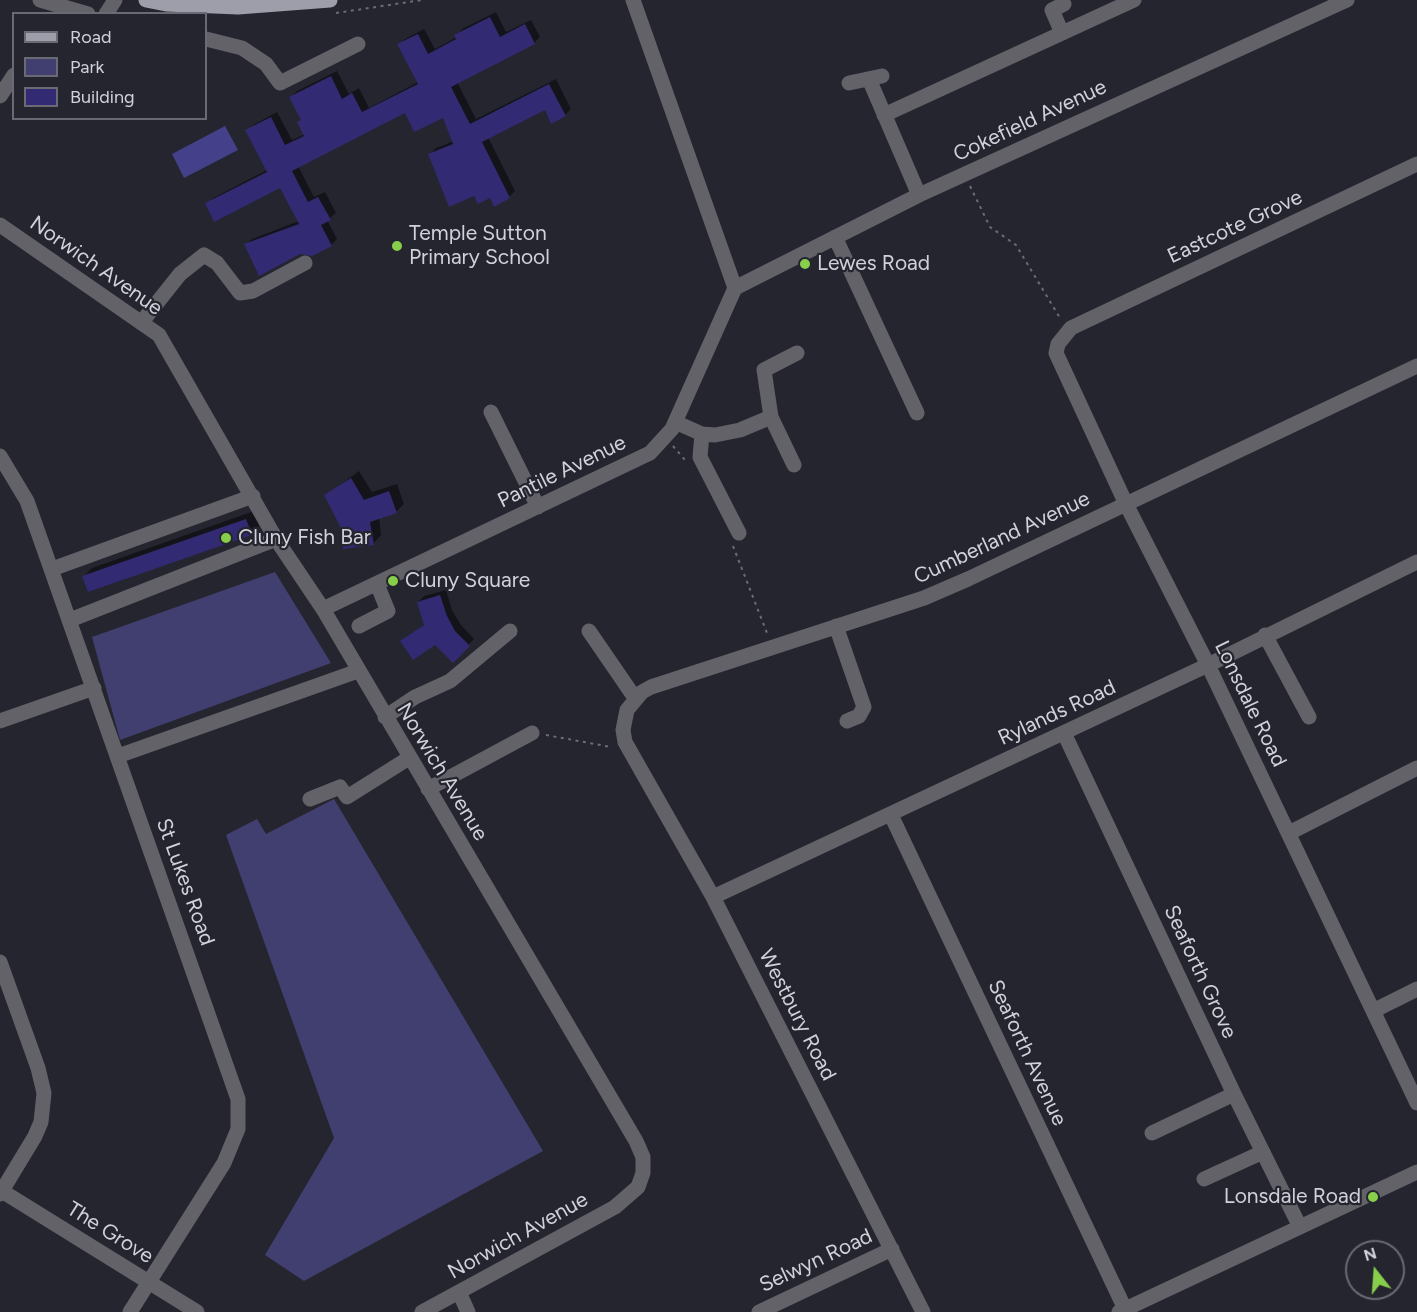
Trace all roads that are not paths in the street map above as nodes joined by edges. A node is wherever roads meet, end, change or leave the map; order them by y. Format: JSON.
{"nodes":[{"id":1,"x":40,"y":0,"type":"edge"},
{"id":2,"x":146,"y":0,"type":"edge"},
{"id":3,"x":330,"y":0,"type":"edge"},
{"id":4,"x":1134,"y":0,"type":"edge"},
{"id":5,"x":1347,"y":0,"type":"edge"},
{"id":6,"x":635,"y":2,"type":"edge"},
{"id":7,"x":1064,"y":4,"type":"dead end"},
{"id":8,"x":1325,"y":4,"type":"edge"},
{"id":9,"x":58,"y":10,"type":"edge"},
{"id":10,"x":73,"y":12,"type":"edge"},
{"id":11,"x":1062,"y":33,"type":"junction"},
{"id":12,"x":207,"y":39,"type":"edge"},
{"id":13,"x":358,"y":44,"type":"dead end"},
{"id":14,"x":12,"y":78,"type":"edge"},
{"id":15,"x":849,"y":82,"type":"dead end"},
{"id":16,"x":0,"y":96,"type":"edge"},
{"id":17,"x":884,"y":115,"type":"junction"},
{"id":18,"x":1417,"y":164,"type":"edge"},
{"id":19,"x":919,"y":195,"type":"junction"},
{"id":20,"x":0,"y":225,"type":"edge"},
{"id":21,"x":835,"y":237,"type":"junction"},
{"id":22,"x":305,"y":263,"type":"dead end"},
{"id":23,"x":735,"y":288,"type":"junction"},
{"id":24,"x":141,"y":323,"type":"junction"},
{"id":25,"x":1069,"y":329,"type":"joint"},
{"id":26,"x":797,"y":353,"type":"dead end"},
{"id":27,"x":1417,"y":366,"type":"edge"},
{"id":28,"x":491,"y":412,"type":"dead end"},
{"id":29,"x":918,"y":413,"type":"dead end"},
{"id":30,"x":771,"y":417,"type":"junction"},
{"id":31,"x":675,"y":422,"type":"junction"},
{"id":32,"x":702,"y":434,"type":"junction"},
{"id":33,"x":0,"y":456,"type":"edge"},
{"id":34,"x":794,"y":465,"type":"dead end"},
{"id":35,"x":253,"y":496,"type":"junction"},
{"id":36,"x":1126,"y":504,"type":"junction"},
{"id":37,"x":538,"y":507,"type":"junction"},
{"id":38,"x":739,"y":533,"type":"dead end"},
{"id":39,"x":276,"y":539,"type":"junction"},
{"id":40,"x":1417,"y":562,"type":"edge"},
{"id":41,"x":52,"y":568,"type":"junction"},
{"id":42,"x":376,"y":584,"type":"junction"},
{"id":43,"x":323,"y":609,"type":"junction"},
{"id":44,"x":70,"y":620,"type":"junction"},
{"id":45,"x":359,"y":626,"type":"dead end"},
{"id":46,"x":836,"y":626,"type":"junction"},
{"id":47,"x":510,"y":631,"type":"dead end"},
{"id":48,"x":589,"y":631,"type":"dead end"},
{"id":49,"x":1265,"y":635,"type":"junction"},
{"id":50,"x":1208,"y":665,"type":"junction"},
{"id":51,"x":358,"y":671,"type":"junction"},
{"id":52,"x":94,"y":688,"type":"junction"},
{"id":53,"x":635,"y":698,"type":"junction"},
{"id":54,"x":385,"y":717,"type":"junction"},
{"id":55,"x":1308,"y":717,"type":"dead end"},
{"id":56,"x":0,"y":721,"type":"edge"},
{"id":57,"x":847,"y":721,"type":"dead end"},
{"id":58,"x":532,"y":733,"type":"road end"},
{"id":59,"x":1064,"y":733,"type":"junction"},
{"id":60,"x":118,"y":756,"type":"junction"},
{"id":61,"x":409,"y":758,"type":"junction"},
{"id":62,"x":1417,"y":768,"type":"edge"},
{"id":63,"x":428,"y":789,"type":"junction"},
{"id":64,"x":310,"y":799,"type":"dead end"},
{"id":65,"x":891,"y":815,"type":"junction"},
{"id":66,"x":1289,"y":833,"type":"junction"},
{"id":67,"x":713,"y":897,"type":"junction"},
{"id":68,"x":0,"y":962,"type":"edge"},
{"id":69,"x":1417,"y":990,"type":"edge"},
{"id":70,"x":1373,"y":1011,"type":"junction"},
{"id":71,"x":1233,"y":1094,"type":"junction"},
{"id":72,"x":1417,"y":1103,"type":"edge"},
{"id":73,"x":1152,"y":1133,"type":"dead end"},
{"id":74,"x":1263,"y":1152,"type":"junction"},
{"id":75,"x":1417,"y":1172,"type":"edge"},
{"id":76,"x":1204,"y":1179,"type":"dead end"},
{"id":77,"x":1,"y":1192,"type":"edge"},
{"id":78,"x":1300,"y":1227,"type":"junction"},
{"id":79,"x":892,"y":1249,"type":"junction"},
{"id":80,"x":149,"y":1282,"type":"junction"},
{"id":81,"x":459,"y":1292,"type":"junction"},
{"id":82,"x":1122,"y":1311,"type":"edge"},
{"id":83,"x":130,"y":1312,"type":"edge"},
{"id":84,"x":197,"y":1312,"type":"edge"},
{"id":85,"x":422,"y":1312,"type":"edge"},
{"id":86,"x":468,"y":1312,"type":"edge"},
{"id":87,"x":759,"y":1312,"type":"edge"},
{"id":88,"x":922,"y":1312,"type":"edge"}],
"edges":[{"from":1,"to":9,"type":"street"},
{"from":2,"to":3,"type":"main road"},
{"from":4,"to":11,"type":"street"},
{"from":5,"to":8,"type":"street","name":"Cokefield Avenue"},
{"from":6,"to":23,"type":"street"},
{"from":7,"to":11,"type":"street"},
{"from":8,"to":19,"type":"street","name":"Cokefield Avenue"},
{"from":9,"to":10,"type":"street"},
{"from":11,"to":17,"type":"street"},
{"from":12,"to":13,"type":"street"},
{"from":14,"to":16,"type":"street"},
{"from":15,"to":17,"type":"street"},
{"from":17,"to":19,"type":"street"},
{"from":18,"to":25,"type":"street","name":"Eastcote Grove"},
{"from":19,"to":21,"type":"street","name":"Cokefield Avenue"},
{"from":20,"to":24,"type":"street","name":"Norwich Avenue"},
{"from":21,"to":23,"type":"street","name":"Cokefield Avenue"},
{"from":21,"to":29,"type":"street"},
{"from":22,"to":24,"type":"street"},
{"from":23,"to":31,"type":"street","name":"Pantile Avenue"},
{"from":24,"to":35,"type":"street","name":"Norwich Avenue"},
{"from":25,"to":36,"type":"street","name":"Lonsdale Road"},
{"from":26,"to":30,"type":"street"},
{"from":27,"to":36,"type":"street","name":"Cumberland Avenue"},
{"from":28,"to":37,"type":"street"},
{"from":30,"to":32,"type":"street"},
{"from":30,"to":34,"type":"street"},
{"from":31,"to":32,"type":"street"},
{"from":31,"to":37,"type":"street","name":"Pantile Avenue"},
{"from":32,"to":38,"type":"street"},
{"from":33,"to":41,"type":"street","name":"St Lukes Road"},
{"from":35,"to":39,"type":"street","name":"Norwich Avenue"},
{"from":35,"to":41,"type":"street"},
{"from":36,"to":46,"type":"street","name":"Cumberland Avenue"},
{"from":36,"to":50,"type":"street","name":"Lonsdale Road"},
{"from":37,"to":42,"type":"street","name":"Pantile Avenue"},
{"from":39,"to":43,"type":"street","name":"Norwich Avenue"},
{"from":39,"to":44,"type":"street"},
{"from":40,"to":49,"type":"street","name":"Rylands Road"},
{"from":41,"to":44,"type":"street","name":"St Lukes Road"},
{"from":42,"to":43,"type":"street","name":"Pantile Avenue"},
{"from":42,"to":45,"type":"street"},
{"from":43,"to":51,"type":"street","name":"Norwich Avenue"},
{"from":44,"to":52,"type":"street","name":"St Lukes Road"},
{"from":46,"to":53,"type":"street","name":"Cumberland Avenue"},
{"from":46,"to":57,"type":"street"},
{"from":47,"to":54,"type":"street"},
{"from":48,"to":53,"type":"street"},
{"from":49,"to":50,"type":"street","name":"Rylands Road"},
{"from":49,"to":55,"type":"street"},
{"from":50,"to":59,"type":"street","name":"Rylands Road"},
{"from":50,"to":66,"type":"street","name":"Lonsdale Road"},
{"from":51,"to":54,"type":"street","name":"Norwich Avenue"},
{"from":51,"to":60,"type":"street"},
{"from":52,"to":56,"type":"street"},
{"from":52,"to":60,"type":"street","name":"St Lukes Road"},
{"from":53,"to":67,"type":"street","name":"Westbury Road"},
{"from":54,"to":61,"type":"street","name":"Norwich Avenue"},
{"from":58,"to":63,"type":"street"},
{"from":59,"to":65,"type":"street","name":"Rylands Road"},
{"from":59,"to":71,"type":"street","name":"Seaforth Grove"},
{"from":60,"to":80,"type":"street","name":"St Lukes Road"},
{"from":61,"to":63,"type":"street","name":"Norwich Avenue"},
{"from":61,"to":64,"type":"street"},
{"from":62,"to":66,"type":"street"},
{"from":63,"to":81,"type":"street","name":"Norwich Avenue"},
{"from":65,"to":67,"type":"street","name":"Rylands Road"},
{"from":65,"to":82,"type":"street","name":"Seaforth Avenue"},
{"from":66,"to":70,"type":"street","name":"Lonsdale Road"},
{"from":67,"to":79,"type":"street","name":"Westbury Road"},
{"from":68,"to":77,"type":"street"},
{"from":69,"to":70,"type":"street"},
{"from":70,"to":72,"type":"street","name":"Lonsdale Road"},
{"from":71,"to":73,"type":"street"},
{"from":71,"to":74,"type":"street","name":"Seaforth Grove"},
{"from":74,"to":76,"type":"street"},
{"from":74,"to":78,"type":"street","name":"Seaforth Grove"},
{"from":75,"to":78,"type":"street"},
{"from":77,"to":80,"type":"street","name":"The Grove"},
{"from":78,"to":82,"type":"street"},
{"from":79,"to":87,"type":"street","name":"Selwyn Road"},
{"from":79,"to":88,"type":"street","name":"Westbury Road"},
{"from":80,"to":83,"type":"street","name":"St Lukes Road"},
{"from":80,"to":84,"type":"street","name":"The Grove"},
{"from":81,"to":85,"type":"street","name":"Norwich Avenue"},
{"from":81,"to":86,"type":"street"}]}
